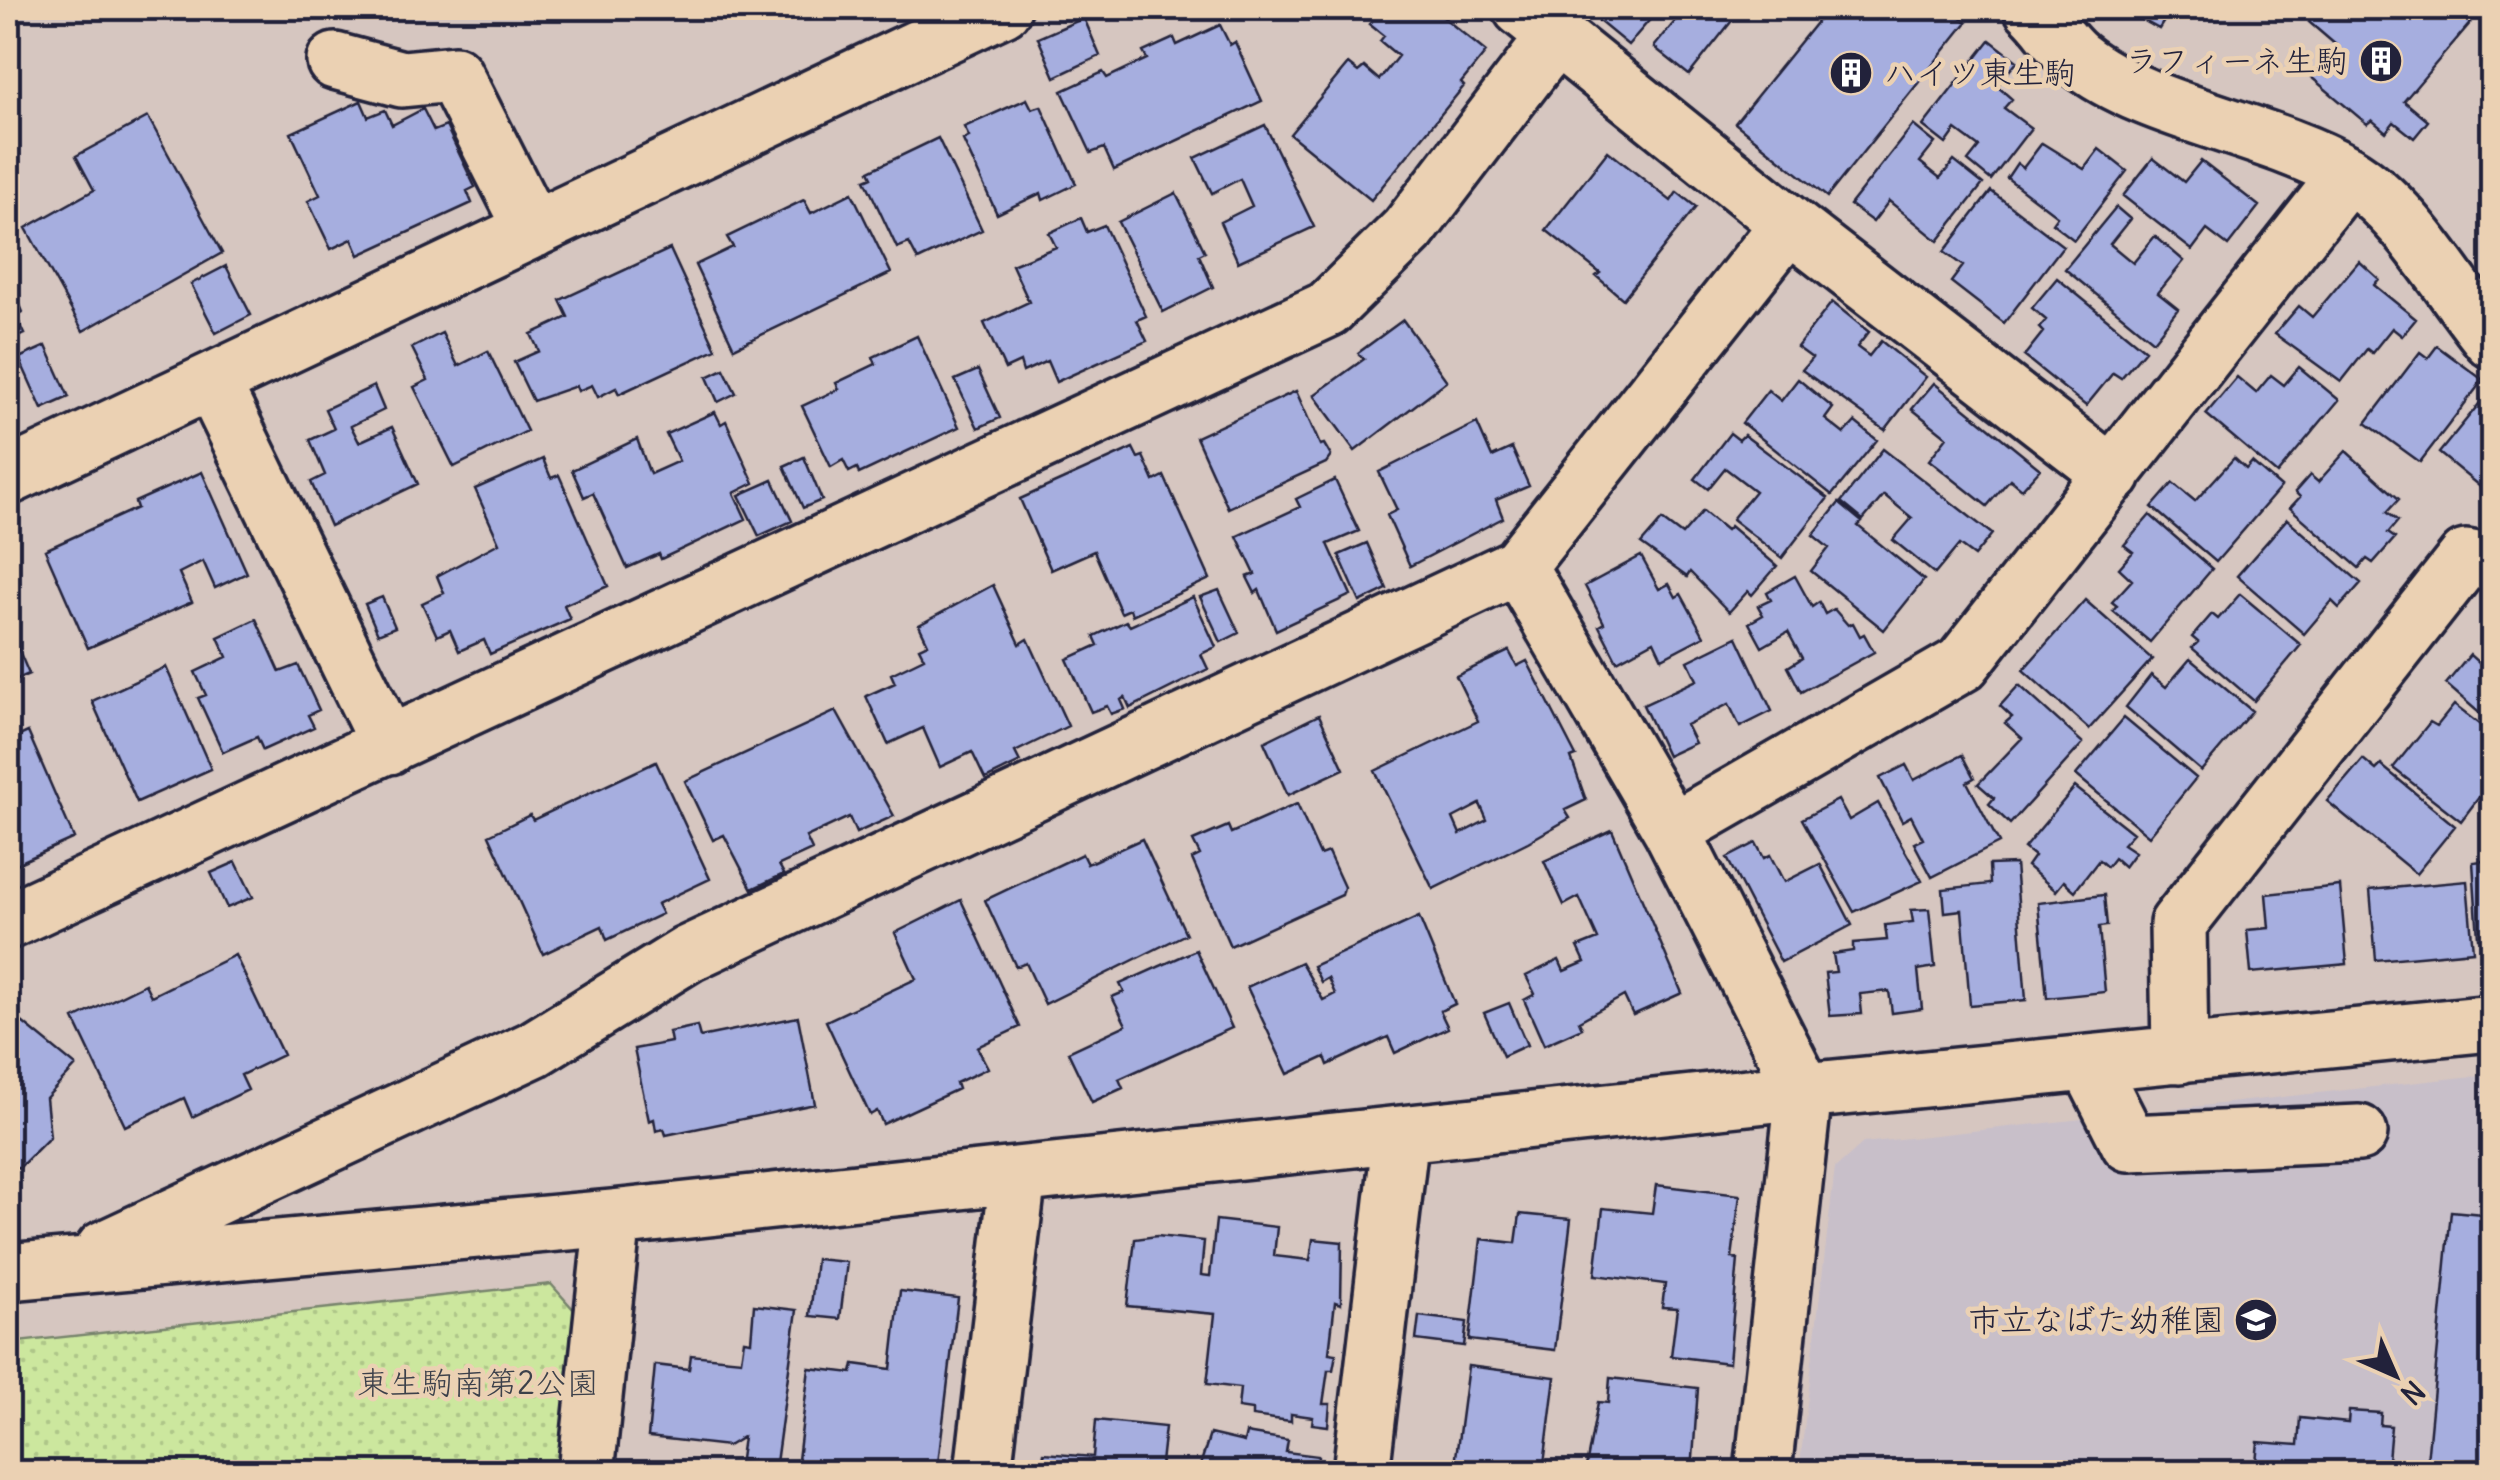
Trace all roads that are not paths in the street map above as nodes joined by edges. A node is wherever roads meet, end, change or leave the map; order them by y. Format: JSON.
{"nodes":[{"id":1,"x":1003,"y":8,"type":"edge"},
{"id":2,"x":2044,"y":12,"type":"edge"},
{"id":3,"x":1538,"y":22,"type":"edge"},
{"id":4,"x":335,"y":61,"type":"dead end"},
{"id":5,"x":2348,"y":174,"type":"junction"},
{"id":6,"x":1789,"y":224,"type":"junction"},
{"id":7,"x":533,"y":230,"type":"junction"},
{"id":8,"x":2492,"y":340,"type":"edge"},
{"id":9,"x":212,"y":382,"type":"junction"},
{"id":10,"x":2113,"y":475,"type":"junction"},
{"id":11,"x":8,"y":477,"type":"edge"},
{"id":12,"x":2491,"y":559,"type":"edge"},
{"id":13,"x":1518,"y":566,"type":"junction"},
{"id":14,"x":389,"y":746,"type":"junction"},
{"id":15,"x":1672,"y":831,"type":"junction"},
{"id":16,"x":8,"y":921,"type":"edge"},
{"id":17,"x":2492,"y":1023,"type":"edge"},
{"id":18,"x":2180,"y":1055,"type":"junction"},
{"id":19,"x":2089,"y":1064,"type":"junction"},
{"id":20,"x":1804,"y":1091,"type":"junction"},
{"id":21,"x":2359,"y":1133,"type":"dead end"},
{"id":22,"x":1401,"y":1134,"type":"junction"},
{"id":23,"x":1018,"y":1175,"type":"junction"},
{"id":24,"x":613,"y":1218,"type":"junction"},
{"id":25,"x":72,"y":1264,"type":"junction"},
{"id":26,"x":8,"y":1272,"type":"edge"},
{"id":27,"x":586,"y":1472,"type":"edge"},
{"id":28,"x":983,"y":1472,"type":"edge"},
{"id":29,"x":1361,"y":1472,"type":"edge"},
{"id":30,"x":1763,"y":1472,"type":"edge"}],
"edges":[{"from":1,"to":7,"type":"street"},
{"from":2,"to":5,"type":"street"},
{"from":3,"to":6,"type":"street"},
{"from":3,"to":14,"type":"street"},
{"from":4,"to":7,"type":"street"},
{"from":5,"to":8,"type":"street"},
{"from":5,"to":10,"type":"street"},
{"from":6,"to":10,"type":"street"},
{"from":6,"to":13,"type":"street"},
{"from":7,"to":9,"type":"street"},
{"from":9,"to":11,"type":"street"},
{"from":9,"to":14,"type":"street"},
{"from":10,"to":15,"type":"street"},
{"from":12,"to":18,"type":"street"},
{"from":13,"to":15,"type":"street"},
{"from":13,"to":25,"type":"street"},
{"from":14,"to":16,"type":"street"},
{"from":15,"to":20,"type":"street"},
{"from":17,"to":18,"type":"street"},
{"from":18,"to":19,"type":"street"},
{"from":19,"to":20,"type":"street"},
{"from":19,"to":21,"type":"street"},
{"from":20,"to":22,"type":"street"},
{"from":20,"to":30,"type":"street"},
{"from":22,"to":23,"type":"street"},
{"from":22,"to":29,"type":"street"},
{"from":23,"to":24,"type":"street"},
{"from":23,"to":28,"type":"street"},
{"from":24,"to":25,"type":"street"},
{"from":24,"to":27,"type":"street"},
{"from":25,"to":26,"type":"street"}]}
